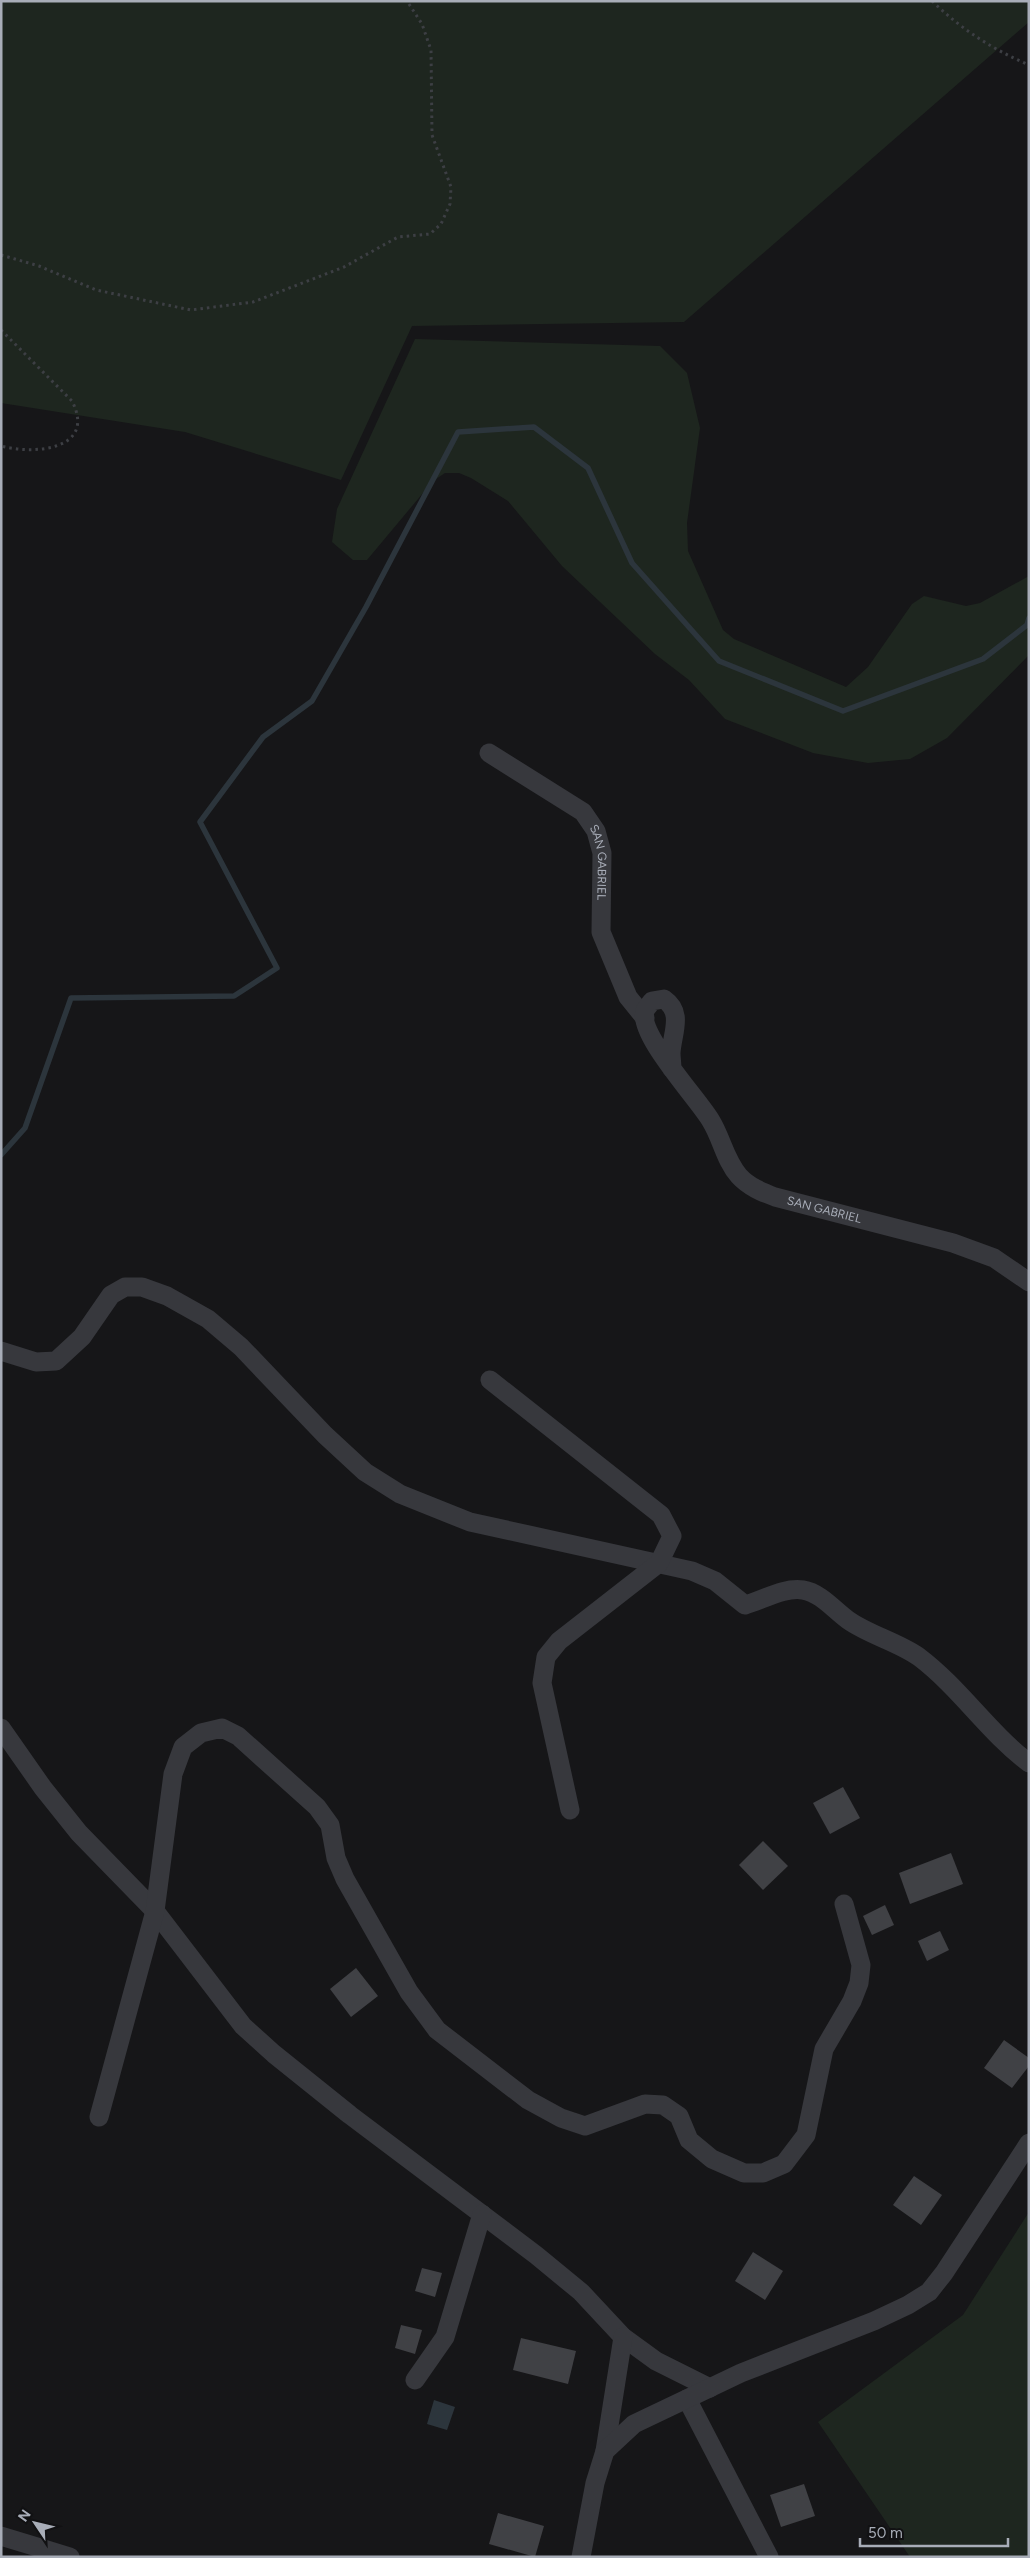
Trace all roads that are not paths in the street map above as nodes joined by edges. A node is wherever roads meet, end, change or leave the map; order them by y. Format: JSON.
{"nodes":[{"id":1,"x":489,"y":753,"type":"dead end"},
{"id":2,"x":645,"y":1018,"type":"junction"},
{"id":3,"x":672,"y":1069,"type":"junction"},
{"id":4,"x":1029,"y":1282,"type":"edge"},
{"id":5,"x":1,"y":1351,"type":"edge"},
{"id":6,"x":490,"y":1380,"type":"dead end"},
{"id":7,"x":659,"y":1563,"type":"junction"},
{"id":8,"x":1,"y":1728,"type":"edge"},
{"id":9,"x":1029,"y":1763,"type":"edge"},
{"id":10,"x":570,"y":1810,"type":"dead end"},
{"id":11,"x":844,"y":1904,"type":"dead end"},
{"id":12,"x":155,"y":1911,"type":"junction"},
{"id":13,"x":99,"y":2117,"type":"dead end"},
{"id":14,"x":1029,"y":2143,"type":"edge"},
{"id":15,"x":482,"y":2214,"type":"junction"},
{"id":16,"x":623,"y":2337,"type":"junction"},
{"id":17,"x":415,"y":2380,"type":"dead end"},
{"id":18,"x":710,"y":2388,"type":"junction"},
{"id":19,"x":687,"y":2399,"type":"junction"},
{"id":20,"x":605,"y":2451,"type":"junction"},
{"id":21,"x":1,"y":2536,"type":"edge"},
{"id":22,"x":70,"y":2557,"type":"edge"},
{"id":23,"x":581,"y":2557,"type":"edge"},
{"id":24,"x":768,"y":2557,"type":"edge"}],
"edges":[{"from":1,"to":2,"type":"street","name":"SAN GABRIEL"},
{"from":2,"to":3,"type":"street","name":"SAN GABRIEL"},
{"from":2,"to":3,"type":"street"},
{"from":3,"to":4,"type":"street","name":"SAN GABRIEL"},
{"from":5,"to":7,"type":"street"},
{"from":6,"to":7,"type":"street"},
{"from":7,"to":9,"type":"street"},
{"from":7,"to":10,"type":"street"},
{"from":8,"to":12,"type":"street"},
{"from":11,"to":12,"type":"street"},
{"from":12,"to":13,"type":"street"},
{"from":12,"to":15,"type":"street"},
{"from":14,"to":18,"type":"street"},
{"from":15,"to":16,"type":"street"},
{"from":15,"to":17,"type":"street"},
{"from":16,"to":18,"type":"street"},
{"from":16,"to":20,"type":"street"},
{"from":18,"to":19,"type":"street"},
{"from":19,"to":20,"type":"street"},
{"from":19,"to":24,"type":"street"},
{"from":20,"to":23,"type":"street"},
{"from":21,"to":22,"type":"street"}]}
